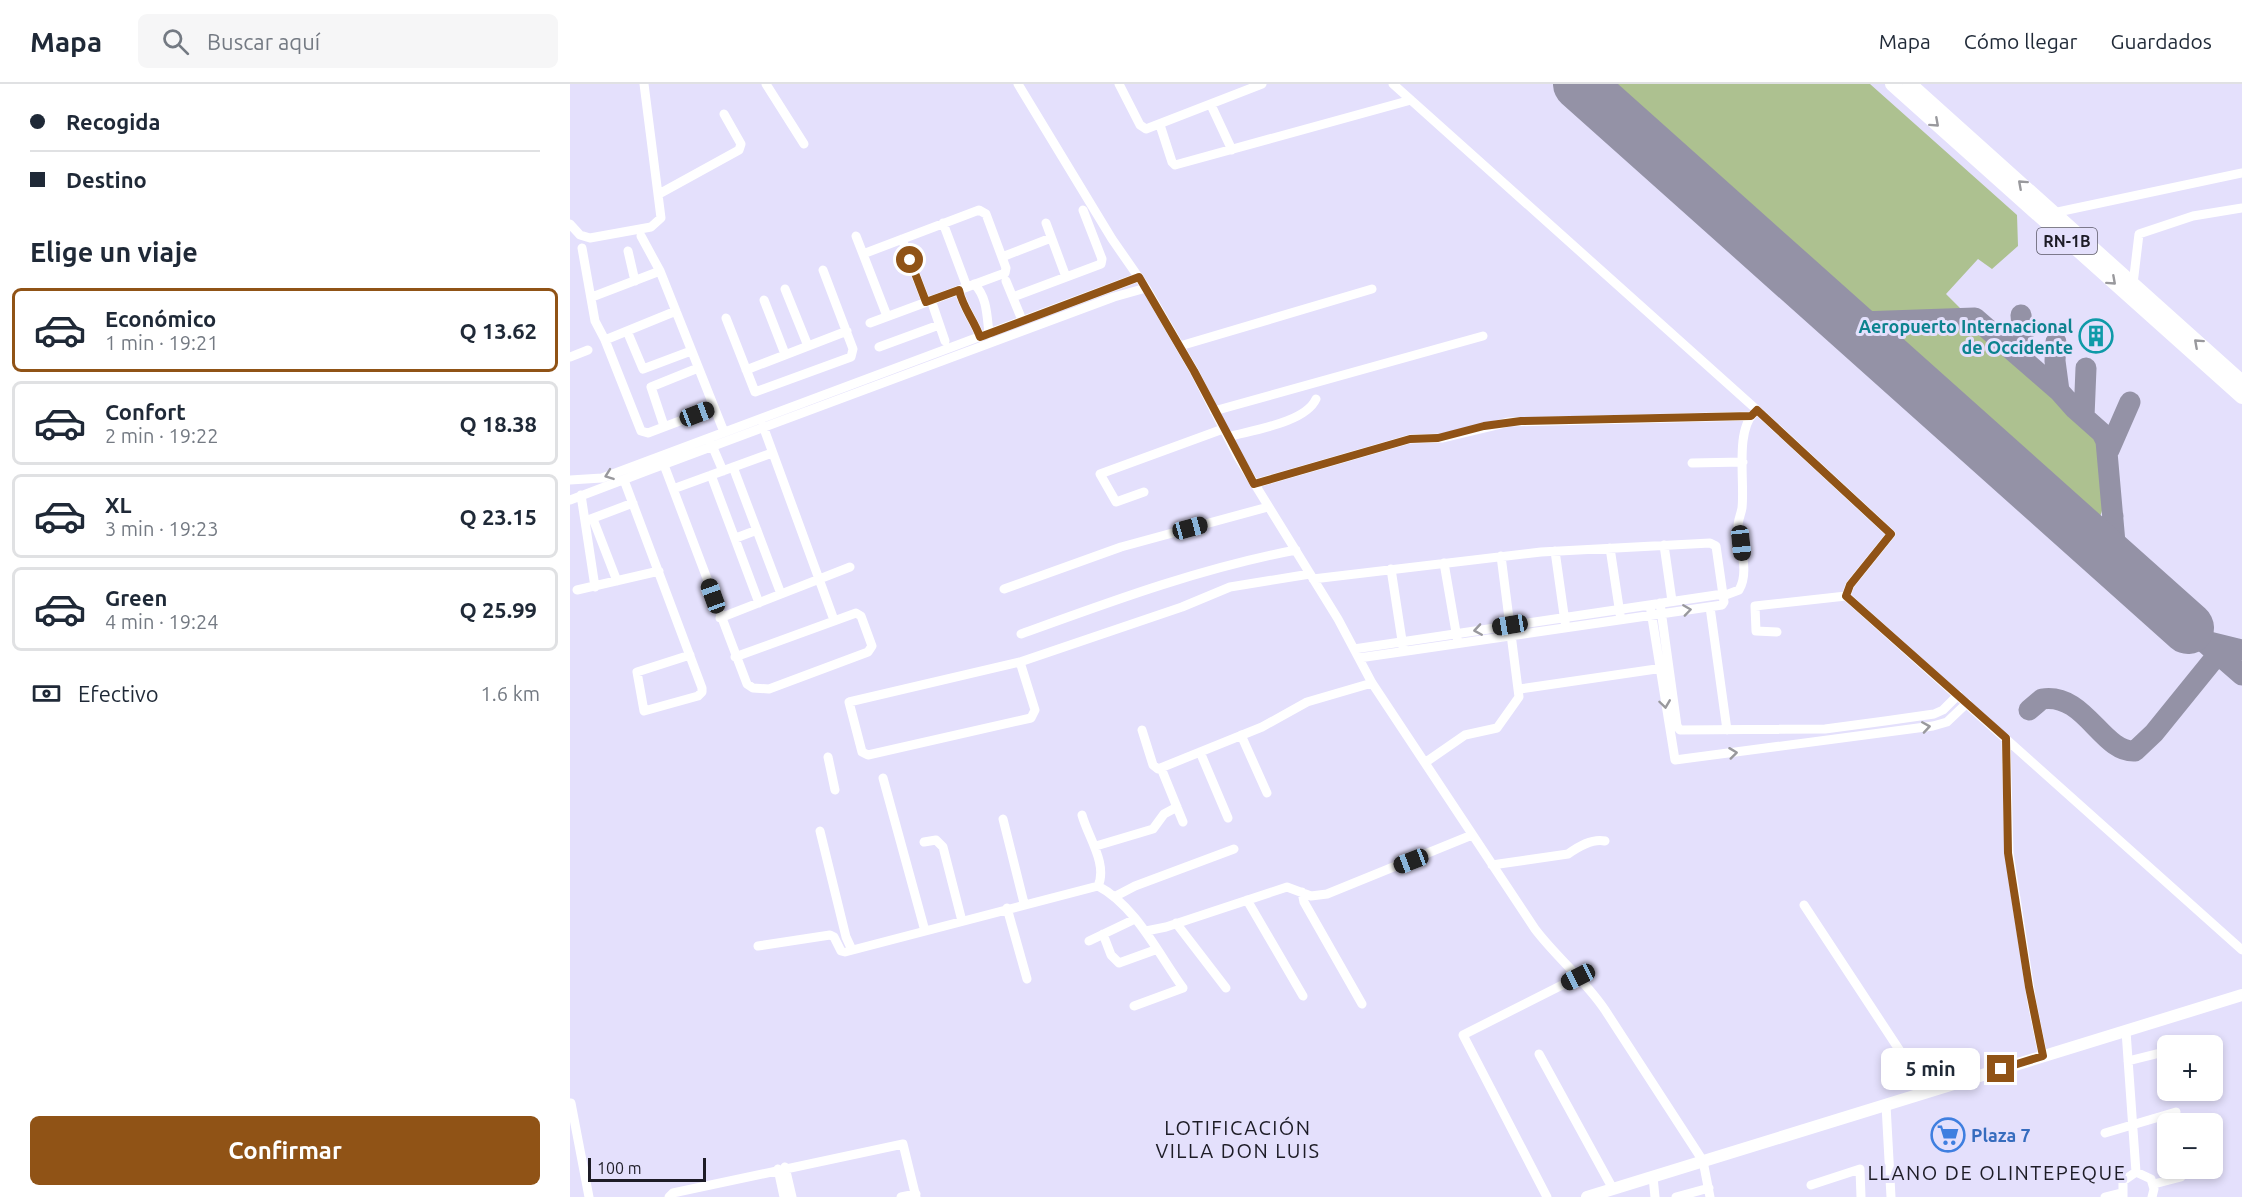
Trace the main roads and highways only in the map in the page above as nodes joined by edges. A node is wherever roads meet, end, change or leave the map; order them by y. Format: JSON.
{"nodes":[{"id":1,"x":1892,"y":84,"type":"edge"},
{"id":2,"x":1915,"y":86,"type":"edge"},
{"id":3,"x":2242,"y":382,"type":"edge"},
{"id":4,"x":2242,"y":397,"type":"edge"},
{"id":5,"x":2242,"y":995,"type":"edge"},
{"id":6,"x":1590,"y":1197,"type":"edge"}],
"edges":[{"from":1,"to":4,"type":"highway","number":"RN-1B","one_way":true},
{"from":3,"to":2,"type":"highway","number":"RN-1B","one_way":true},
{"from":5,"to":6,"type":"main road"}]}
